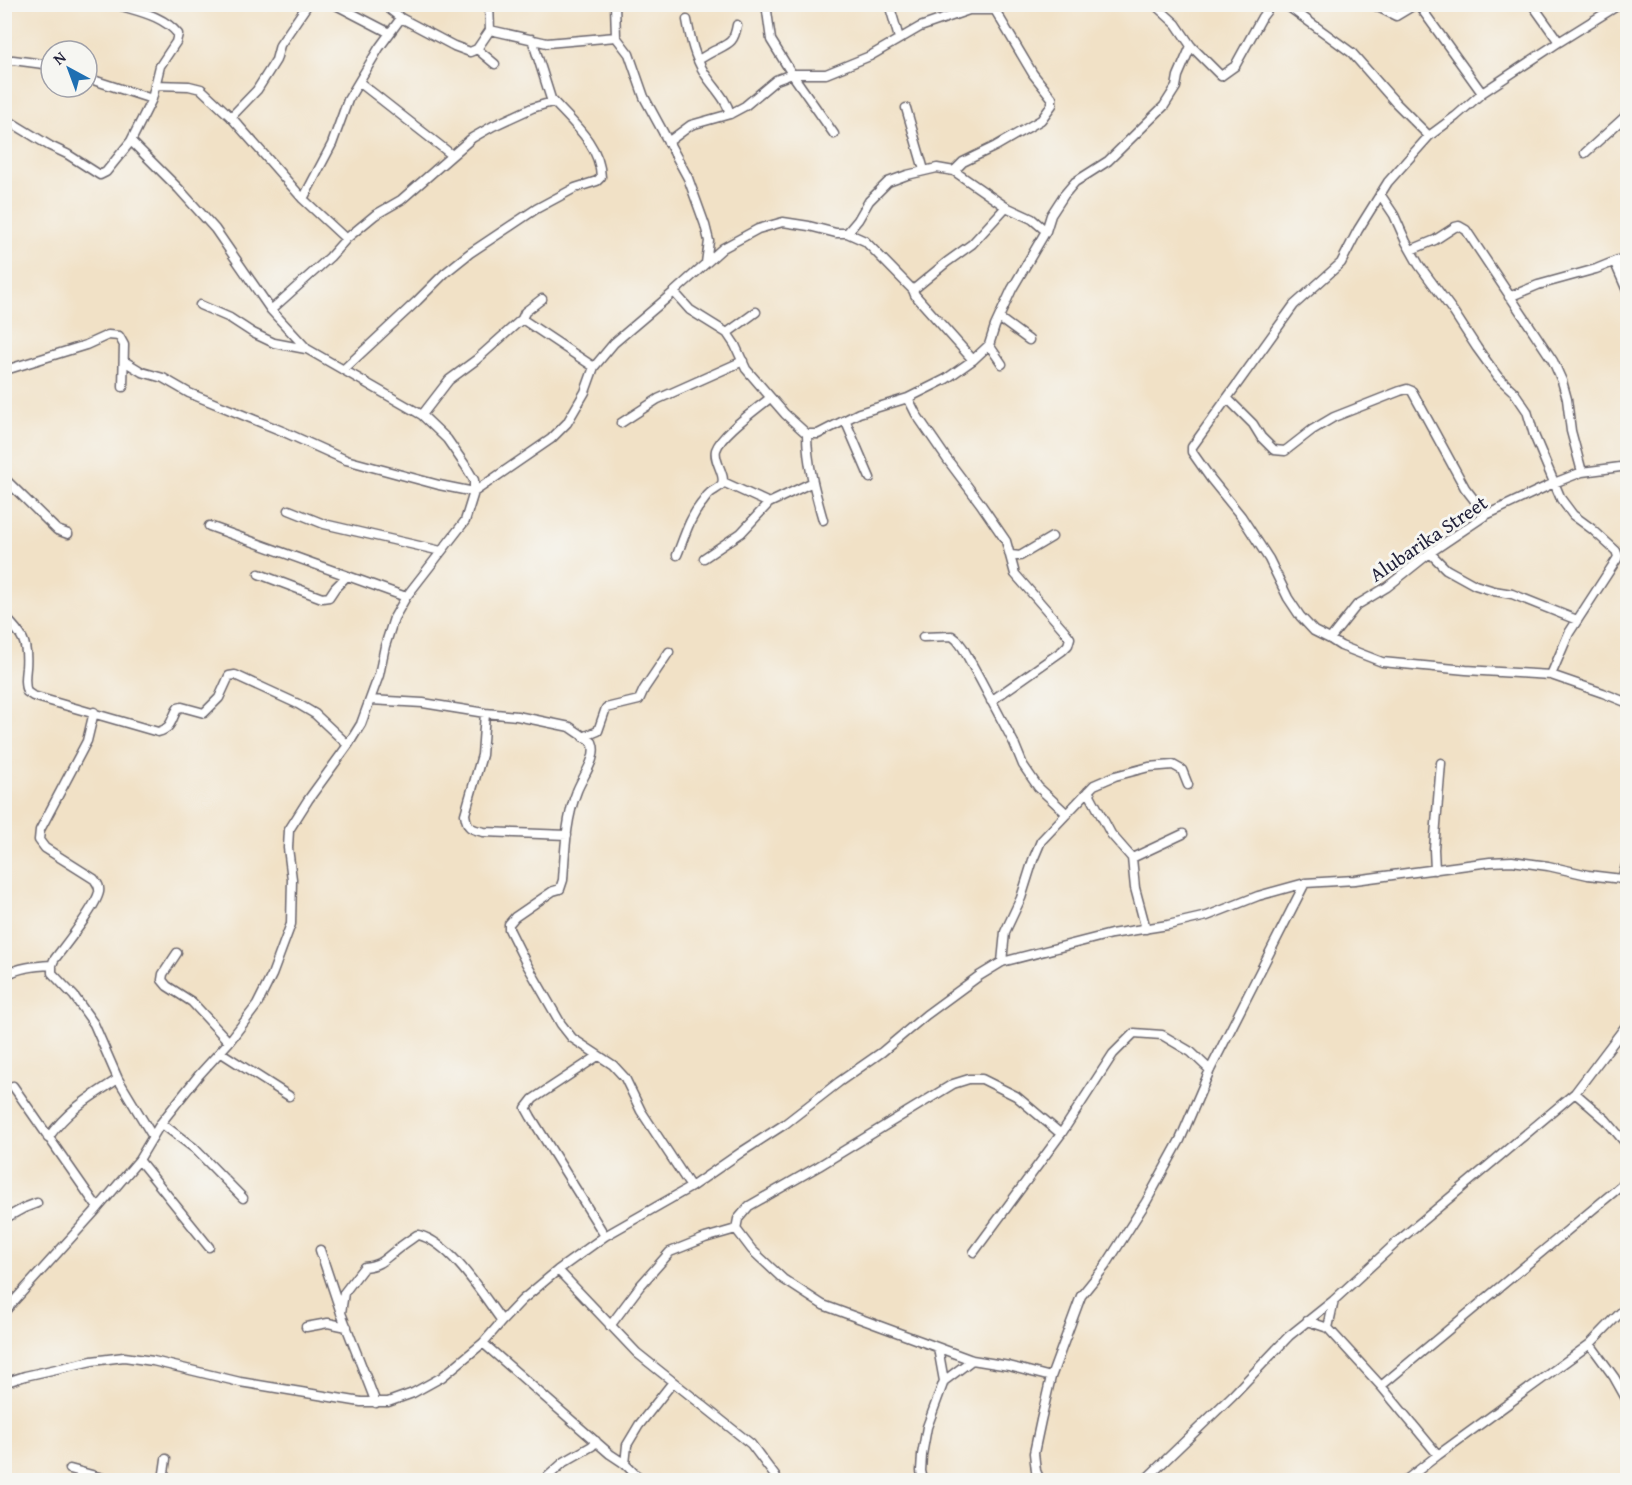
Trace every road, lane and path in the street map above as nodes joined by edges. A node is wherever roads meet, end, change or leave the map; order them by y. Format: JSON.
{"nodes":[{"id":1,"x":115,"y":4,"type":"edge"},
{"id":2,"x":308,"y":4,"type":"edge"},
{"id":3,"x":334,"y":4,"type":"edge"},
{"id":4,"x":383,"y":4,"type":"edge"},
{"id":5,"x":489,"y":4,"type":"edge"},
{"id":6,"x":615,"y":4,"type":"edge"},
{"id":7,"x":766,"y":4,"type":"edge"},
{"id":8,"x":889,"y":4,"type":"edge"},
{"id":9,"x":1154,"y":4,"type":"edge"},
{"id":10,"x":1272,"y":4,"type":"edge"},
{"id":11,"x":1285,"y":4,"type":"edge"},
{"id":12,"x":1372,"y":4,"type":"edge"},
{"id":13,"x":1417,"y":4,"type":"edge"},
{"id":14,"x":1532,"y":4,"type":"edge"},
{"id":15,"x":1620,"y":4,"type":"edge"},
{"id":16,"x":968,"y":7,"type":"edge"},
{"id":17,"x":999,"y":7,"type":"edge"},
{"id":18,"x":401,"y":18,"type":"junction"},
{"id":19,"x":687,"y":20,"type":"dead end"},
{"id":20,"x":737,"y":25,"type":"dead end"},
{"id":21,"x":490,"y":30,"type":"junction"},
{"id":22,"x":390,"y":33,"type":"junction"},
{"id":23,"x":616,"y":37,"type":"junction"},
{"id":24,"x":899,"y":38,"type":"junction"},
{"id":25,"x":532,"y":39,"type":"junction"},
{"id":26,"x":1559,"y":42,"type":"junction"},
{"id":27,"x":1191,"y":46,"type":"junction"},
{"id":28,"x":477,"y":49,"type":"junction"},
{"id":29,"x":4,"y":60,"type":"edge"},
{"id":30,"x":698,"y":60,"type":"junction"},
{"id":31,"x":39,"y":63,"type":"edge"},
{"id":32,"x":495,"y":64,"type":"dead end"},
{"id":33,"x":792,"y":74,"type":"junction"},
{"id":34,"x":99,"y":82,"type":"edge"},
{"id":35,"x":359,"y":82,"type":"junction"},
{"id":36,"x":155,"y":85,"type":"junction"},
{"id":37,"x":1482,"y":93,"type":"junction"},
{"id":38,"x":152,"y":99,"type":"junction"},
{"id":39,"x":552,"y":100,"type":"junction"},
{"id":40,"x":906,"y":108,"type":"dead end"},
{"id":41,"x":730,"y":114,"type":"junction"},
{"id":42,"x":1628,"y":114,"type":"edge"},
{"id":43,"x":231,"y":117,"type":"junction"},
{"id":44,"x":4,"y":118,"type":"edge"},
{"id":45,"x":834,"y":134,"type":"dead end"},
{"id":46,"x":1429,"y":136,"type":"junction"},
{"id":47,"x":130,"y":141,"type":"junction"},
{"id":48,"x":669,"y":142,"type":"junction"},
{"id":49,"x":1584,"y":153,"type":"dead end"},
{"id":50,"x":452,"y":155,"type":"junction"},
{"id":51,"x":924,"y":170,"type":"junction"},
{"id":52,"x":954,"y":171,"type":"junction"},
{"id":53,"x":1380,"y":194,"type":"junction"},
{"id":54,"x":303,"y":199,"type":"junction"},
{"id":55,"x":1006,"y":207,"type":"junction"},
{"id":56,"x":1046,"y":231,"type":"junction"},
{"id":57,"x":847,"y":233,"type":"junction"},
{"id":58,"x":346,"y":239,"type":"junction"},
{"id":59,"x":1411,"y":250,"type":"junction"},
{"id":60,"x":1628,"y":256,"type":"edge"},
{"id":61,"x":706,"y":263,"type":"junction"},
{"id":62,"x":1615,"y":263,"type":"junction"},
{"id":63,"x":913,"y":290,"type":"junction"},
{"id":64,"x":674,"y":292,"type":"junction"},
{"id":65,"x":1628,"y":293,"type":"edge"},
{"id":66,"x":1509,"y":297,"type":"junction"},
{"id":67,"x":542,"y":299,"type":"dead end"},
{"id":68,"x":200,"y":305,"type":"dead end"},
{"id":69,"x":271,"y":310,"type":"junction"},
{"id":70,"x":756,"y":312,"type":"dead end"},
{"id":71,"x":999,"y":318,"type":"junction"},
{"id":72,"x":522,"y":319,"type":"junction"},
{"id":73,"x":727,"y":333,"type":"junction"},
{"id":74,"x":1029,"y":340,"type":"dead end"},
{"id":75,"x":989,"y":345,"type":"junction"},
{"id":76,"x":306,"y":349,"type":"junction"},
{"id":77,"x":973,"y":360,"type":"junction"},
{"id":78,"x":124,"y":361,"type":"junction"},
{"id":79,"x":743,"y":361,"type":"junction"},
{"id":80,"x":1002,"y":364,"type":"dead end"},
{"id":81,"x":594,"y":367,"type":"junction"},
{"id":82,"x":4,"y":369,"type":"edge"},
{"id":83,"x":343,"y":370,"type":"junction"},
{"id":84,"x":123,"y":387,"type":"dead end"},
{"id":85,"x":770,"y":398,"type":"junction"},
{"id":86,"x":908,"y":398,"type":"junction"},
{"id":87,"x":1227,"y":398,"type":"junction"},
{"id":88,"x":422,"y":415,"type":"junction"},
{"id":89,"x":844,"y":420,"type":"junction"},
{"id":90,"x":621,"y":423,"type":"dead end"},
{"id":91,"x":807,"y":434,"type":"junction"},
{"id":92,"x":1628,"y":465,"type":"edge"},
{"id":93,"x":1582,"y":472,"type":"junction"},
{"id":94,"x":4,"y":478,"type":"edge"},
{"id":95,"x":870,"y":478,"type":"dead end"},
{"id":96,"x":723,"y":482,"type":"junction"},
{"id":97,"x":813,"y":482,"type":"junction"},
{"id":98,"x":1554,"y":483,"type":"junction"},
{"id":99,"x":474,"y":492,"type":"junction"},
{"id":100,"x":769,"y":503,"type":"junction"},
{"id":101,"x":289,"y":510,"type":"dead end"},
{"id":102,"x":1486,"y":515,"type":"junction"},
{"id":103,"x":823,"y":520,"type":"dead end"},
{"id":104,"x":209,"y":526,"type":"dead end"},
{"id":105,"x":68,"y":534,"type":"dead end"},
{"id":106,"x":1052,"y":537,"type":"dead end"},
{"id":107,"x":441,"y":551,"type":"junction"},
{"id":108,"x":1430,"y":553,"type":"junction"},
{"id":109,"x":677,"y":555,"type":"dead end"},
{"id":110,"x":1011,"y":555,"type":"junction"},
{"id":111,"x":704,"y":558,"type":"dead end"},
{"id":112,"x":259,"y":574,"type":"dead end"},
{"id":113,"x":347,"y":576,"type":"junction"},
{"id":114,"x":406,"y":597,"type":"junction"},
{"id":115,"x":4,"y":616,"type":"edge"},
{"id":116,"x":1577,"y":620,"type":"junction"},
{"id":117,"x":923,"y":637,"type":"dead end"},
{"id":118,"x":1330,"y":639,"type":"junction"},
{"id":119,"x":669,"y":652,"type":"dead end"},
{"id":120,"x":1551,"y":675,"type":"junction"},
{"id":121,"x":370,"y":700,"type":"junction"},
{"id":122,"x":991,"y":701,"type":"junction"},
{"id":123,"x":1628,"y":703,"type":"edge"},
{"id":124,"x":94,"y":712,"type":"junction"},
{"id":125,"x":485,"y":713,"type":"junction"},
{"id":126,"x":584,"y":737,"type":"junction"},
{"id":127,"x":348,"y":745,"type":"junction"},
{"id":128,"x":1441,"y":763,"type":"dead end"},
{"id":129,"x":1188,"y":785,"type":"dead end"},
{"id":130,"x":1088,"y":791,"type":"junction"},
{"id":131,"x":1066,"y":813,"type":"junction"},
{"id":132,"x":1183,"y":834,"type":"dead end"},
{"id":133,"x":567,"y":835,"type":"junction"},
{"id":134,"x":1132,"y":858,"type":"junction"},
{"id":135,"x":1628,"y":859,"type":"edge"},
{"id":136,"x":1435,"y":870,"type":"junction"},
{"id":137,"x":1625,"y":878,"type":"edge"},
{"id":138,"x":1305,"y":883,"type":"junction"},
{"id":139,"x":1146,"y":929,"type":"junction"},
{"id":140,"x":177,"y":953,"type":"dead end"},
{"id":141,"x":1002,"y":962,"type":"junction"},
{"id":142,"x":52,"y":965,"type":"junction"},
{"id":143,"x":4,"y":976,"type":"edge"},
{"id":144,"x":1628,"y":1023,"type":"edge"},
{"id":145,"x":229,"y":1042,"type":"junction"},
{"id":146,"x":220,"y":1052,"type":"junction"},
{"id":147,"x":598,"y":1056,"type":"junction"},
{"id":148,"x":1210,"y":1070,"type":"junction"},
{"id":149,"x":118,"y":1079,"type":"junction"},
{"id":150,"x":13,"y":1086,"type":"dead end"},
{"id":151,"x":1575,"y":1093,"type":"junction"},
{"id":152,"x":290,"y":1096,"type":"dead end"},
{"id":153,"x":134,"y":1106,"type":"junction"},
{"id":154,"x":147,"y":1108,"type":"dead end"},
{"id":155,"x":161,"y":1123,"type":"junction"},
{"id":156,"x":1061,"y":1134,"type":"junction"},
{"id":157,"x":153,"y":1137,"type":"junction"},
{"id":158,"x":48,"y":1138,"type":"junction"},
{"id":159,"x":1628,"y":1146,"type":"edge"},
{"id":160,"x":140,"y":1160,"type":"junction"},
{"id":161,"x":1628,"y":1180,"type":"edge"},
{"id":162,"x":691,"y":1188,"type":"junction"},
{"id":163,"x":243,"y":1198,"type":"dead end"},
{"id":164,"x":37,"y":1203,"type":"dead end"},
{"id":165,"x":98,"y":1209,"type":"junction"},
{"id":166,"x":4,"y":1219,"type":"edge"},
{"id":167,"x":736,"y":1229,"type":"junction"},
{"id":168,"x":605,"y":1236,"type":"junction"},
{"id":169,"x":208,"y":1247,"type":"dead end"},
{"id":170,"x":320,"y":1250,"type":"dead end"},
{"id":171,"x":974,"y":1252,"type":"dead end"},
{"id":172,"x":558,"y":1270,"type":"junction"},
{"id":173,"x":1334,"y":1300,"type":"junction"},
{"id":174,"x":1628,"y":1305,"type":"edge"},
{"id":175,"x":4,"y":1312,"type":"edge"},
{"id":176,"x":341,"y":1313,"type":"junction"},
{"id":177,"x":502,"y":1320,"type":"junction"},
{"id":178,"x":1307,"y":1321,"type":"junction"},
{"id":179,"x":610,"y":1326,"type":"junction"},
{"id":180,"x":306,"y":1327,"type":"dead end"},
{"id":181,"x":346,"y":1327,"type":"junction"},
{"id":182,"x":1328,"y":1328,"type":"junction"},
{"id":183,"x":483,"y":1343,"type":"junction"},
{"id":184,"x":1590,"y":1344,"type":"junction"},
{"id":185,"x":938,"y":1348,"type":"junction"},
{"id":186,"x":972,"y":1360,"type":"junction"},
{"id":187,"x":1051,"y":1377,"type":"junction"},
{"id":188,"x":944,"y":1381,"type":"junction"},
{"id":189,"x":673,"y":1382,"type":"junction"},
{"id":190,"x":4,"y":1383,"type":"edge"},
{"id":191,"x":1381,"y":1386,"type":"junction"},
{"id":192,"x":1628,"y":1402,"type":"edge"},
{"id":193,"x":376,"y":1403,"type":"junction"},
{"id":194,"x":596,"y":1441,"type":"junction"},
{"id":195,"x":627,"y":1445,"type":"junction"},
{"id":196,"x":610,"y":1454,"type":"junction"},
{"id":197,"x":1438,"y":1455,"type":"junction"},
{"id":198,"x":166,"y":1459,"type":"dead end"},
{"id":199,"x":625,"y":1464,"type":"junction"},
{"id":200,"x":70,"y":1469,"type":"dead end"},
{"id":201,"x":110,"y":1480,"type":"edge"},
{"id":202,"x":163,"y":1480,"type":"edge"},
{"id":203,"x":544,"y":1480,"type":"edge"},
{"id":204,"x":641,"y":1480,"type":"edge"},
{"id":205,"x":777,"y":1480,"type":"edge"},
{"id":206,"x":923,"y":1480,"type":"edge"},
{"id":207,"x":1040,"y":1480,"type":"edge"},
{"id":208,"x":1145,"y":1480,"type":"edge"},
{"id":209,"x":1406,"y":1480,"type":"edge"}],
"edges":[{"from":1,"to":36,"type":"street"},
{"from":2,"to":43,"type":"street"},
{"from":3,"to":22,"type":"street"},
{"from":4,"to":18,"type":"street"},
{"from":5,"to":21,"type":"street"},
{"from":6,"to":23,"type":"street"},
{"from":7,"to":33,"type":"street"},
{"from":8,"to":24,"type":"street"},
{"from":9,"to":27,"type":"street"},
{"from":10,"to":27,"type":"street"},
{"from":11,"to":46,"type":"street"},
{"from":12,"to":13,"type":"street"},
{"from":13,"to":37,"type":"street"},
{"from":14,"to":26,"type":"street"},
{"from":15,"to":26,"type":"street"},
{"from":16,"to":17,"type":"street"},
{"from":16,"to":24,"type":"street"},
{"from":17,"to":52,"type":"street"},
{"from":18,"to":22,"type":"street"},
{"from":18,"to":28,"type":"street"},
{"from":19,"to":30,"type":"street"},
{"from":20,"to":30,"type":"street"},
{"from":21,"to":25,"type":"street"},
{"from":21,"to":28,"type":"street"},
{"from":22,"to":35,"type":"street"},
{"from":23,"to":25,"type":"street"},
{"from":23,"to":48,"type":"street"},
{"from":24,"to":33,"type":"street"},
{"from":25,"to":39,"type":"street"},
{"from":26,"to":37,"type":"street"},
{"from":27,"to":56,"type":"street"},
{"from":28,"to":32,"type":"street"},
{"from":29,"to":31,"type":"street"},
{"from":30,"to":41,"type":"street"},
{"from":33,"to":41,"type":"street"},
{"from":33,"to":45,"type":"street"},
{"from":34,"to":38,"type":"street"},
{"from":35,"to":50,"type":"street"},
{"from":35,"to":54,"type":"street"},
{"from":36,"to":38,"type":"street"},
{"from":36,"to":43,"type":"street"},
{"from":37,"to":46,"type":"street"},
{"from":38,"to":47,"type":"street"},
{"from":39,"to":50,"type":"street"},
{"from":39,"to":83,"type":"street"},
{"from":40,"to":51,"type":"street"},
{"from":41,"to":48,"type":"street"},
{"from":42,"to":49,"type":"street"},
{"from":43,"to":54,"type":"street"},
{"from":44,"to":47,"type":"street"},
{"from":46,"to":53,"type":"street"},
{"from":47,"to":69,"type":"street"},
{"from":48,"to":61,"type":"street"},
{"from":50,"to":58,"type":"street"},
{"from":51,"to":52,"type":"street"},
{"from":51,"to":57,"type":"street"},
{"from":52,"to":55,"type":"street"},
{"from":53,"to":59,"type":"street"},
{"from":53,"to":87,"type":"street"},
{"from":54,"to":58,"type":"street"},
{"from":55,"to":56,"type":"street"},
{"from":55,"to":63,"type":"street"},
{"from":56,"to":71,"type":"street"},
{"from":57,"to":61,"type":"street"},
{"from":57,"to":63,"type":"street"},
{"from":58,"to":69,"type":"street"},
{"from":59,"to":66,"type":"street"},
{"from":59,"to":98,"type":"street"},
{"from":60,"to":62,"type":"street"},
{"from":61,"to":64,"type":"street"},
{"from":62,"to":65,"type":"street"},
{"from":62,"to":66,"type":"street"},
{"from":63,"to":77,"type":"street"},
{"from":64,"to":73,"type":"street"},
{"from":64,"to":81,"type":"street"},
{"from":66,"to":93,"type":"street"},
{"from":67,"to":72,"type":"street"},
{"from":68,"to":76,"type":"street"},
{"from":69,"to":76,"type":"street"},
{"from":70,"to":73,"type":"street"},
{"from":71,"to":74,"type":"street"},
{"from":71,"to":75,"type":"street"},
{"from":72,"to":81,"type":"street"},
{"from":72,"to":88,"type":"street"},
{"from":73,"to":79,"type":"street"},
{"from":75,"to":77,"type":"street"},
{"from":75,"to":80,"type":"street"},
{"from":76,"to":83,"type":"street"},
{"from":77,"to":86,"type":"street"},
{"from":78,"to":82,"type":"street"},
{"from":78,"to":84,"type":"street"},
{"from":78,"to":99,"type":"street"},
{"from":79,"to":85,"type":"street"},
{"from":79,"to":90,"type":"street"},
{"from":81,"to":99,"type":"street"},
{"from":83,"to":88,"type":"street"},
{"from":85,"to":91,"type":"street"},
{"from":85,"to":96,"type":"street"},
{"from":86,"to":89,"type":"street"},
{"from":86,"to":110,"type":"street"},
{"from":87,"to":102,"type":"street"},
{"from":87,"to":118,"type":"street"},
{"from":88,"to":99,"type":"street"},
{"from":89,"to":91,"type":"street"},
{"from":89,"to":95,"type":"street"},
{"from":91,"to":97,"type":"street"},
{"from":92,"to":93,"type":"street","name":"Alubarika Street"},
{"from":93,"to":98,"type":"street","name":"Alubarika Street"},
{"from":94,"to":105,"type":"street"},
{"from":96,"to":100,"type":"street"},
{"from":96,"to":109,"type":"street"},
{"from":97,"to":100,"type":"street"},
{"from":97,"to":103,"type":"street"},
{"from":98,"to":102,"type":"street","name":"Alubarika Street"},
{"from":98,"to":116,"type":"street"},
{"from":99,"to":107,"type":"street"},
{"from":100,"to":111,"type":"street"},
{"from":101,"to":107,"type":"street"},
{"from":102,"to":108,"type":"street","name":"Alubarika Street"},
{"from":104,"to":113,"type":"street"},
{"from":106,"to":110,"type":"street"},
{"from":107,"to":114,"type":"street"},
{"from":108,"to":116,"type":"street"},
{"from":108,"to":118,"type":"street","name":"Alubarika Street"},
{"from":110,"to":122,"type":"street"},
{"from":112,"to":113,"type":"street"},
{"from":113,"to":114,"type":"street"},
{"from":114,"to":121,"type":"street"},
{"from":115,"to":124,"type":"street"},
{"from":116,"to":120,"type":"street"},
{"from":117,"to":122,"type":"street"},
{"from":118,"to":120,"type":"street"},
{"from":119,"to":126,"type":"street"},
{"from":120,"to":123,"type":"street"},
{"from":121,"to":125,"type":"street"},
{"from":121,"to":127,"type":"street"},
{"from":122,"to":131,"type":"street"},
{"from":124,"to":127,"type":"street"},
{"from":124,"to":142,"type":"street"},
{"from":125,"to":126,"type":"street"},
{"from":125,"to":133,"type":"street"},
{"from":126,"to":133,"type":"street"},
{"from":127,"to":145,"type":"street"},
{"from":128,"to":136,"type":"street"},
{"from":129,"to":130,"type":"street"},
{"from":130,"to":131,"type":"street"},
{"from":130,"to":134,"type":"street"},
{"from":131,"to":141,"type":"street"},
{"from":132,"to":134,"type":"street"},
{"from":133,"to":147,"type":"street"},
{"from":134,"to":139,"type":"street"},
{"from":135,"to":137,"type":"street"},
{"from":136,"to":137,"type":"street"},
{"from":136,"to":138,"type":"street"},
{"from":138,"to":139,"type":"street"},
{"from":138,"to":148,"type":"street"},
{"from":139,"to":141,"type":"street"},
{"from":140,"to":145,"type":"street"},
{"from":141,"to":162,"type":"street"},
{"from":142,"to":143,"type":"street"},
{"from":142,"to":149,"type":"street"},
{"from":144,"to":151,"type":"street"},
{"from":145,"to":146,"type":"street"},
{"from":146,"to":152,"type":"street"},
{"from":146,"to":155,"type":"street"},
{"from":147,"to":162,"type":"street"},
{"from":147,"to":168,"type":"street"},
{"from":148,"to":156,"type":"street"},
{"from":148,"to":187,"type":"street"},
{"from":149,"to":153,"type":"street"},
{"from":149,"to":158,"type":"street"},
{"from":150,"to":158,"type":"street"},
{"from":151,"to":159,"type":"street"},
{"from":151,"to":173,"type":"street"},
{"from":153,"to":154,"type":"street"},
{"from":153,"to":157,"type":"street"},
{"from":155,"to":157,"type":"street"},
{"from":155,"to":163,"type":"street"},
{"from":156,"to":167,"type":"street"},
{"from":156,"to":171,"type":"street"},
{"from":157,"to":160,"type":"street"},
{"from":158,"to":165,"type":"street"},
{"from":160,"to":165,"type":"street"},
{"from":160,"to":169,"type":"street"},
{"from":161,"to":191,"type":"street"},
{"from":162,"to":168,"type":"street"},
{"from":164,"to":166,"type":"street"},
{"from":165,"to":175,"type":"street"},
{"from":167,"to":179,"type":"street"},
{"from":167,"to":185,"type":"street"},
{"from":168,"to":172,"type":"street"},
{"from":170,"to":176,"type":"street"},
{"from":172,"to":177,"type":"street"},
{"from":172,"to":179,"type":"street"},
{"from":173,"to":178,"type":"street"},
{"from":173,"to":182,"type":"street"},
{"from":174,"to":184,"type":"street"},
{"from":176,"to":177,"type":"street"},
{"from":176,"to":181,"type":"street"},
{"from":177,"to":183,"type":"street"},
{"from":178,"to":182,"type":"street"},
{"from":178,"to":208,"type":"street"},
{"from":179,"to":189,"type":"street"},
{"from":180,"to":181,"type":"street"},
{"from":181,"to":193,"type":"street"},
{"from":182,"to":191,"type":"street"},
{"from":183,"to":193,"type":"street"},
{"from":183,"to":194,"type":"street"},
{"from":184,"to":192,"type":"street"},
{"from":184,"to":197,"type":"street"},
{"from":185,"to":186,"type":"street"},
{"from":185,"to":188,"type":"street"},
{"from":186,"to":187,"type":"street"},
{"from":186,"to":188,"type":"street"},
{"from":187,"to":207,"type":"street"},
{"from":188,"to":206,"type":"street"},
{"from":189,"to":195,"type":"street"},
{"from":189,"to":205,"type":"street"},
{"from":190,"to":193,"type":"street"},
{"from":191,"to":197,"type":"street"},
{"from":194,"to":196,"type":"street"},
{"from":194,"to":203,"type":"street"},
{"from":195,"to":196,"type":"street"},
{"from":195,"to":199,"type":"street"},
{"from":196,"to":199,"type":"street"},
{"from":197,"to":209,"type":"street"},
{"from":198,"to":202,"type":"street"},
{"from":199,"to":204,"type":"street"},
{"from":200,"to":201,"type":"street"}]}
